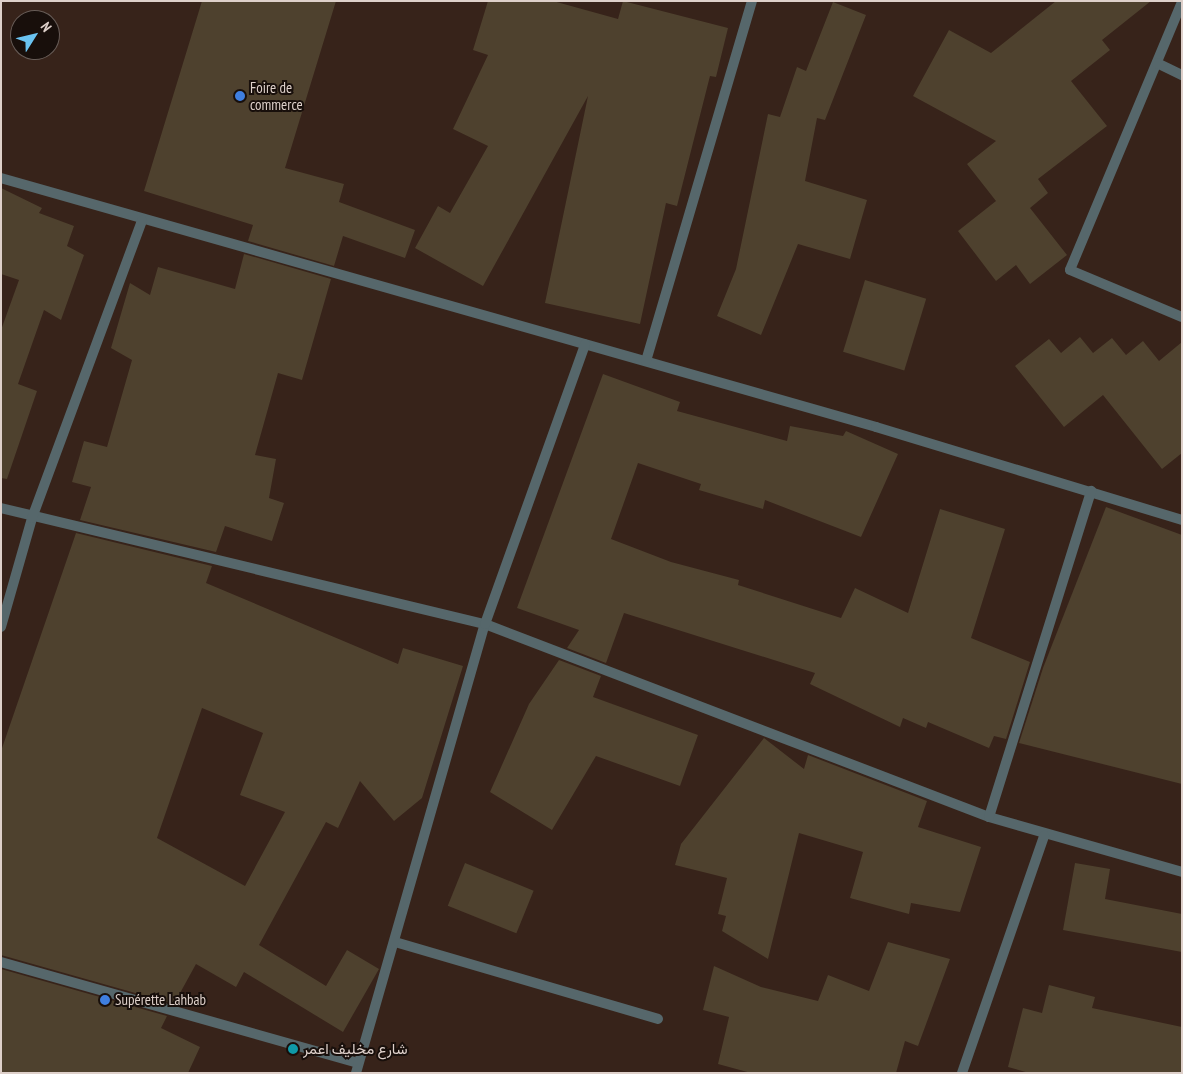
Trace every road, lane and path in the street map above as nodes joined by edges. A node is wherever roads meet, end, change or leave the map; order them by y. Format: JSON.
{"nodes":[{"id":1,"x":752,"y":1,"type":"edge"},
{"id":2,"x":1182,"y":2,"type":"edge"},
{"id":3,"x":1156,"y":63,"type":"junction"},
{"id":4,"x":1182,"y":75,"type":"edge"},
{"id":5,"x":1,"y":178,"type":"edge"},
{"id":6,"x":142,"y":221,"type":"junction"},
{"id":7,"x":1182,"y":317,"type":"edge"},
{"id":8,"x":585,"y":344,"type":"junction"},
{"id":9,"x":646,"y":362,"type":"junction"},
{"id":10,"x":1091,"y":491,"type":"junction"},
{"id":11,"x":1,"y":508,"type":"edge"},
{"id":12,"x":32,"y":518,"type":"junction"},
{"id":13,"x":1182,"y":520,"type":"edge"},
{"id":14,"x":485,"y":624,"type":"junction"},
{"id":15,"x":1,"y":628,"type":"edge"},
{"id":16,"x":989,"y":817,"type":"junction"},
{"id":17,"x":1044,"y":836,"type":"junction"},
{"id":18,"x":1182,"y":872,"type":"edge"},
{"id":19,"x":395,"y":942,"type":"junction"},
{"id":20,"x":1,"y":962,"type":"edge"},
{"id":21,"x":658,"y":1019,"type":"dead end"},
{"id":22,"x":357,"y":1068,"type":"edge"},
{"id":23,"x":962,"y":1073,"type":"edge"}],
"edges":[{"from":1,"to":9,"type":"street"},
{"from":2,"to":3,"type":"street"},
{"from":3,"to":4,"type":"street"},
{"from":3,"to":7,"type":"street"},
{"from":5,"to":6,"type":"street"},
{"from":6,"to":8,"type":"street"},
{"from":6,"to":12,"type":"street"},
{"from":8,"to":9,"type":"street"},
{"from":8,"to":14,"type":"street"},
{"from":9,"to":10,"type":"street"},
{"from":10,"to":13,"type":"street"},
{"from":10,"to":16,"type":"street"},
{"from":11,"to":12,"type":"street"},
{"from":12,"to":14,"type":"street"},
{"from":12,"to":15,"type":"street"},
{"from":14,"to":16,"type":"street"},
{"from":14,"to":19,"type":"street"},
{"from":16,"to":17,"type":"street"},
{"from":17,"to":18,"type":"street"},
{"from":17,"to":23,"type":"street"},
{"from":19,"to":21,"type":"street"},
{"from":19,"to":22,"type":"street"},
{"from":20,"to":22,"type":"street"}]}
